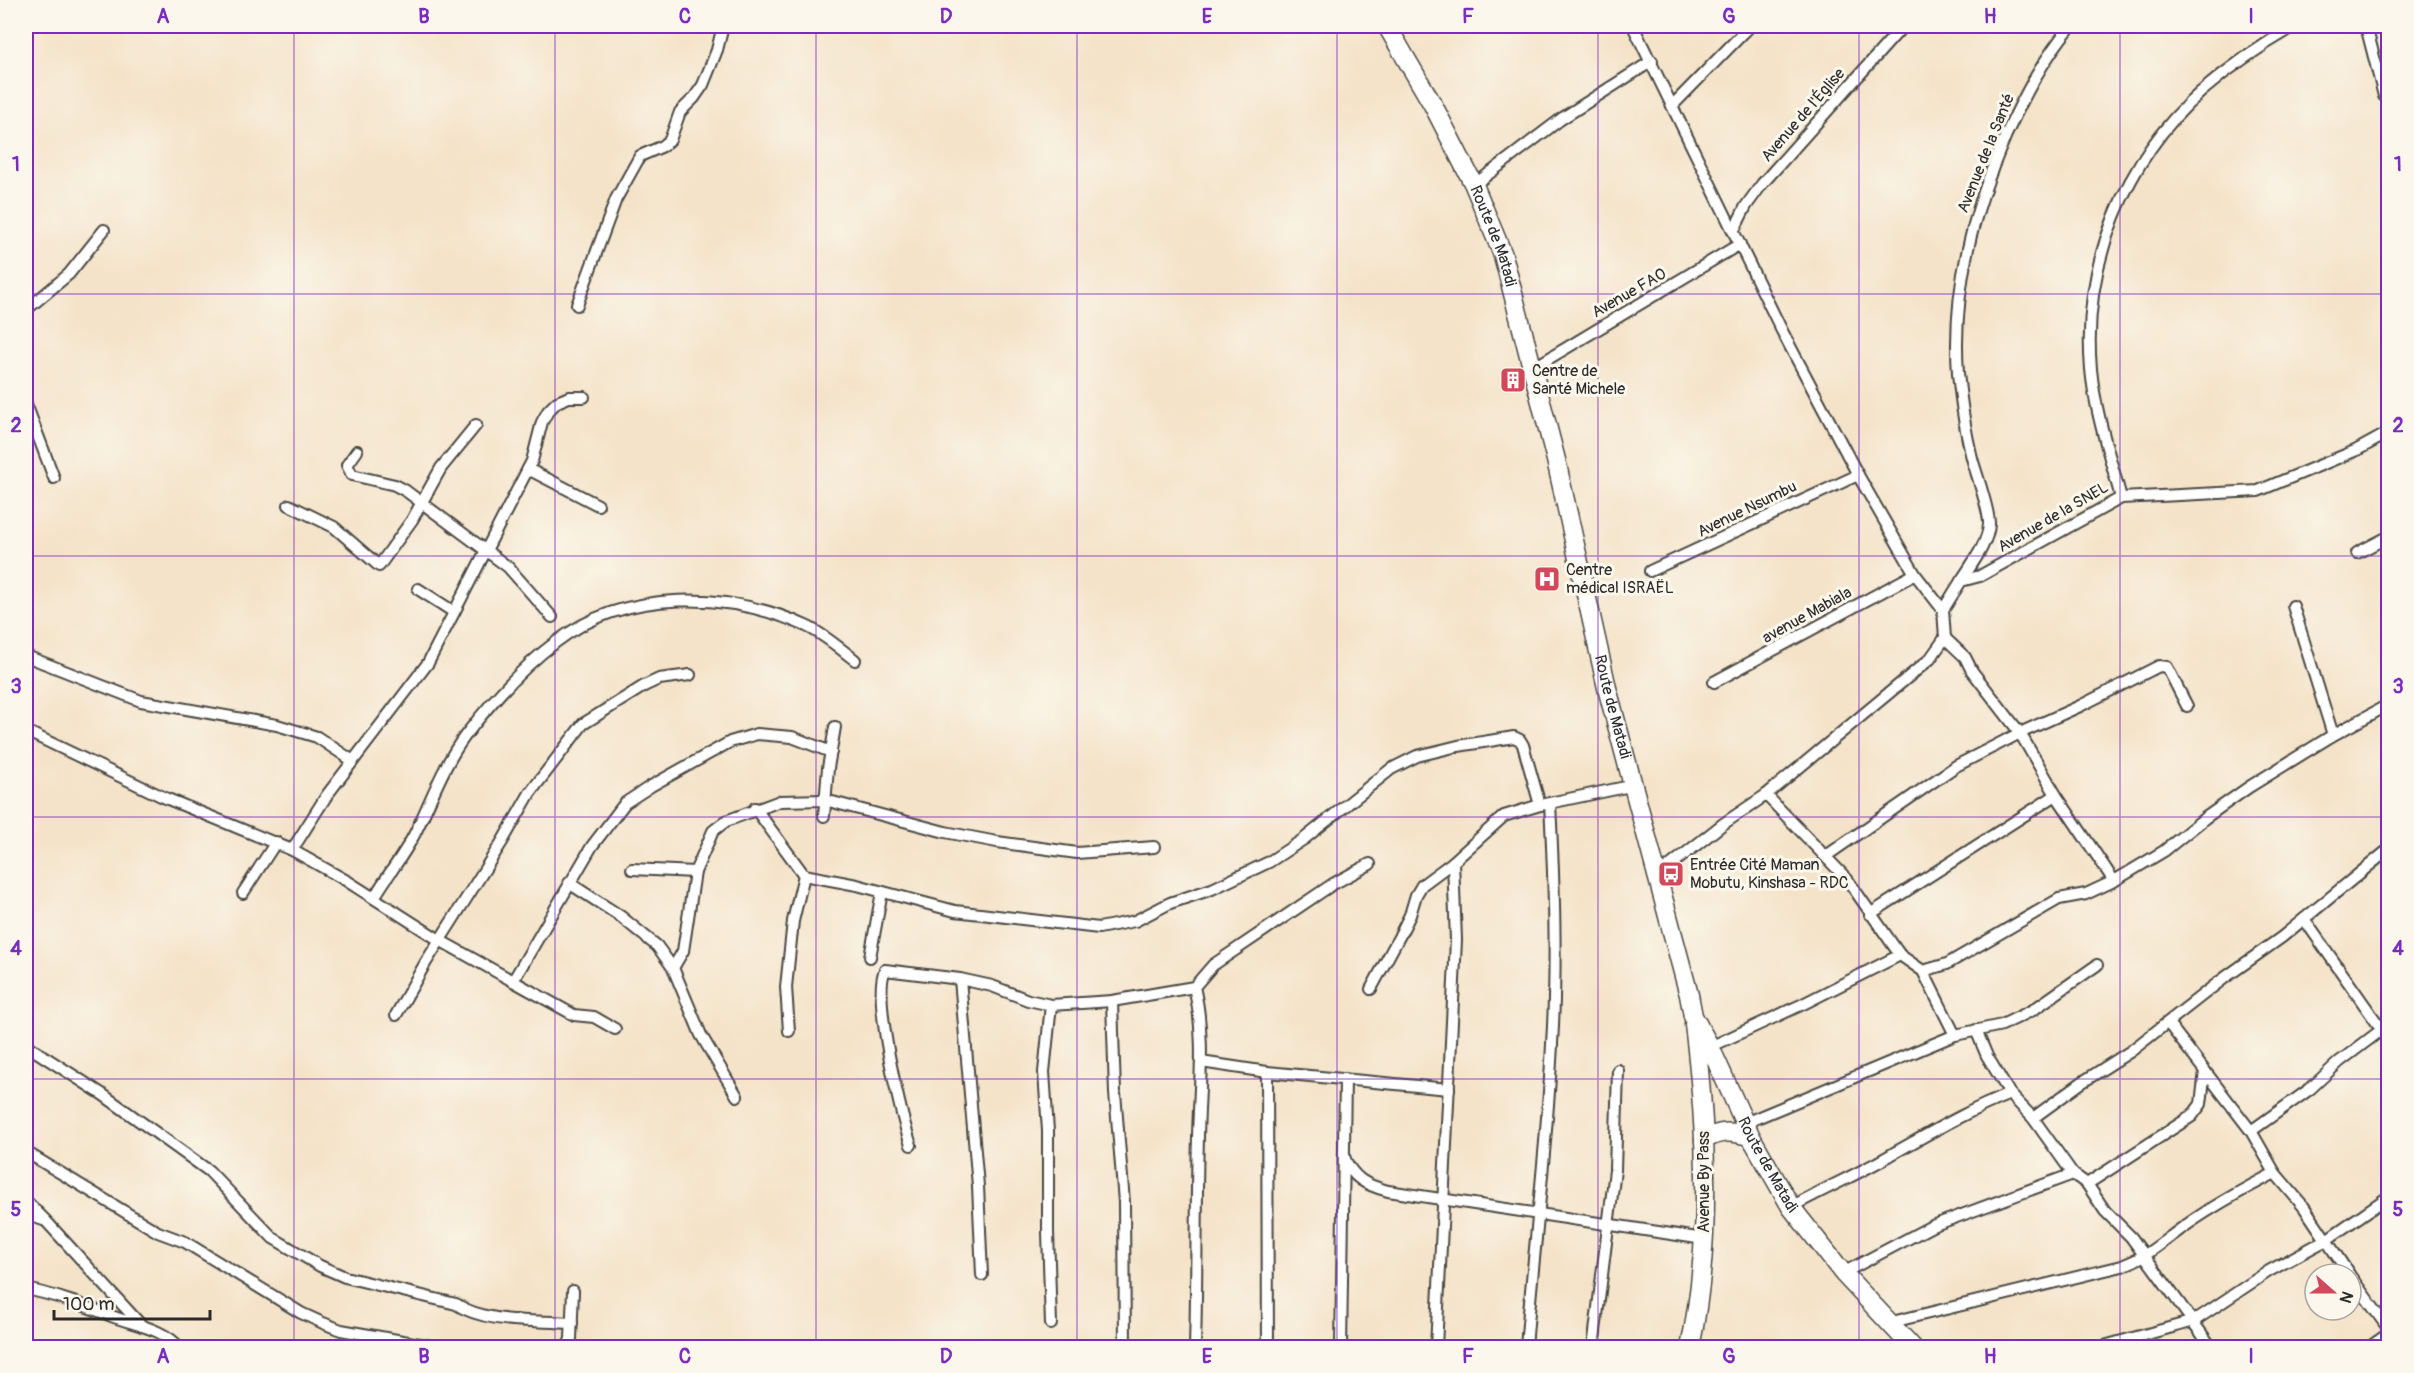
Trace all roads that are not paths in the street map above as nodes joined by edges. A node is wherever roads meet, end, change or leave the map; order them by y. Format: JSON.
{"nodes":[{"id":1,"x":723,"y":26,"type":"edge"},
{"id":2,"x":1387,"y":26,"type":"edge"},
{"id":3,"x":1633,"y":26,"type":"edge"},
{"id":4,"x":1750,"y":26,"type":"edge"},
{"id":5,"x":1903,"y":26,"type":"edge"},
{"id":6,"x":2071,"y":26,"type":"edge"},
{"id":7,"x":2295,"y":26,"type":"edge"},
{"id":8,"x":2366,"y":26,"type":"edge"},
{"id":9,"x":1652,"y":61,"type":"junction"},
{"id":10,"x":2384,"y":96,"type":"dead end"},
{"id":11,"x":1673,"y":105,"type":"junction"},
{"id":12,"x":1474,"y":185,"type":"junction"},
{"id":13,"x":1734,"y":230,"type":"junction"},
{"id":14,"x":104,"y":231,"type":"dead end"},
{"id":15,"x":1740,"y":244,"type":"junction"},
{"id":16,"x":577,"y":305,"type":"dead end"},
{"id":17,"x":26,"y":308,"type":"edge"},
{"id":18,"x":1533,"y":368,"type":"junction"},
{"id":19,"x":584,"y":397,"type":"dead end"},
{"id":20,"x":26,"y":404,"type":"edge"},
{"id":21,"x":476,"y":425,"type":"dead end"},
{"id":22,"x":2388,"y":433,"type":"edge"},
{"id":23,"x":357,"y":451,"type":"dead end"},
{"id":24,"x":528,"y":469,"type":"junction"},
{"id":25,"x":1858,"y":475,"type":"junction"},
{"id":26,"x":54,"y":478,"type":"dead end"},
{"id":27,"x":2121,"y":498,"type":"junction"},
{"id":28,"x":421,"y":503,"type":"junction"},
{"id":29,"x":290,"y":505,"type":"dead end"},
{"id":30,"x":598,"y":505,"type":"dead end"},
{"id":31,"x":2388,"y":537,"type":"edge"},
{"id":32,"x":488,"y":550,"type":"junction"},
{"id":33,"x":2357,"y":553,"type":"dead end"},
{"id":34,"x":1650,"y":571,"type":"dead end"},
{"id":35,"x":1915,"y":574,"type":"junction"},
{"id":36,"x":1961,"y":581,"type":"junction"},
{"id":37,"x":418,"y":589,"type":"dead end"},
{"id":38,"x":2293,"y":606,"type":"dead end"},
{"id":39,"x":1943,"y":610,"type":"junction"},
{"id":40,"x":454,"y":612,"type":"junction"},
{"id":41,"x":552,"y":617,"type":"dead end"},
{"id":42,"x":1945,"y":638,"type":"junction"},
{"id":43,"x":26,"y":656,"type":"edge"},
{"id":44,"x":855,"y":660,"type":"dead end"},
{"id":45,"x":690,"y":675,"type":"dead end"},
{"id":46,"x":1713,"y":682,"type":"dead end"},
{"id":47,"x":2388,"y":705,"type":"edge"},
{"id":48,"x":2187,"y":706,"type":"dead end"},
{"id":49,"x":835,"y":727,"type":"dead end"},
{"id":50,"x":26,"y":731,"type":"edge"},
{"id":51,"x":2020,"y":732,"type":"junction"},
{"id":52,"x":2333,"y":735,"type":"junction"},
{"id":53,"x":831,"y":752,"type":"junction"},
{"id":54,"x":353,"y":761,"type":"junction"},
{"id":55,"x":1635,"y":785,"type":"junction"},
{"id":56,"x":1766,"y":795,"type":"junction"},
{"id":57,"x":2056,"y":795,"type":"junction"},
{"id":58,"x":825,"y":800,"type":"junction"},
{"id":59,"x":1545,"y":804,"type":"junction"},
{"id":60,"x":755,"y":808,"type":"junction"},
{"id":61,"x":824,"y":816,"type":"dead end"},
{"id":62,"x":276,"y":842,"type":"junction"},
{"id":63,"x":1155,"y":847,"type":"dead end"},
{"id":64,"x":292,"y":850,"type":"junction"},
{"id":65,"x":2388,"y":850,"type":"edge"},
{"id":66,"x":1826,"y":856,"type":"junction"},
{"id":67,"x":1453,"y":862,"type":"junction"},
{"id":68,"x":1370,"y":864,"type":"dead end"},
{"id":69,"x":632,"y":869,"type":"dead end"},
{"id":70,"x":695,"y":872,"type":"junction"},
{"id":71,"x":804,"y":875,"type":"junction"},
{"id":72,"x":1657,"y":876,"type":"junction"},
{"id":73,"x":2114,"y":881,"type":"junction"},
{"id":74,"x":569,"y":883,"type":"junction"},
{"id":75,"x":882,"y":892,"type":"junction"},
{"id":76,"x":243,"y":893,"type":"dead end"},
{"id":77,"x":374,"y":898,"type":"junction"},
{"id":78,"x":1870,"y":914,"type":"junction"},
{"id":79,"x":2304,"y":919,"type":"junction"},
{"id":80,"x":441,"y":941,"type":"junction"},
{"id":81,"x":1900,"y":955,"type":"junction"},
{"id":82,"x":870,"y":957,"type":"dead end"},
{"id":83,"x":2097,"y":965,"type":"dead end"},
{"id":84,"x":673,"y":968,"type":"junction"},
{"id":85,"x":1923,"y":970,"type":"junction"},
{"id":86,"x":960,"y":979,"type":"junction"},
{"id":87,"x":513,"y":981,"type":"junction"},
{"id":88,"x":1194,"y":987,"type":"junction"},
{"id":89,"x":1371,"y":989,"type":"dead end"},
{"id":90,"x":1112,"y":1001,"type":"junction"},
{"id":91,"x":1051,"y":1005,"type":"junction"},
{"id":92,"x":396,"y":1015,"type":"dead end"},
{"id":93,"x":1693,"y":1016,"type":"junction"},
{"id":94,"x":2168,"y":1023,"type":"junction"},
{"id":95,"x":2385,"y":1028,"type":"edge"},
{"id":96,"x":615,"y":1029,"type":"dead end"},
{"id":97,"x":1976,"y":1030,"type":"junction"},
{"id":98,"x":789,"y":1031,"type":"dead end"},
{"id":99,"x":1955,"y":1035,"type":"junction"},
{"id":100,"x":26,"y":1045,"type":"edge"},
{"id":101,"x":1710,"y":1047,"type":"junction"},
{"id":102,"x":1201,"y":1062,"type":"junction"},
{"id":103,"x":1618,"y":1070,"type":"dead end"},
{"id":104,"x":2205,"y":1071,"type":"junction"},
{"id":105,"x":1267,"y":1072,"type":"junction"},
{"id":106,"x":1345,"y":1079,"type":"junction"},
{"id":107,"x":1449,"y":1089,"type":"junction"},
{"id":108,"x":2010,"y":1094,"type":"junction"},
{"id":109,"x":737,"y":1096,"type":"dead end"},
{"id":110,"x":2033,"y":1118,"type":"junction"},
{"id":111,"x":1748,"y":1130,"type":"junction"},
{"id":112,"x":2252,"y":1131,"type":"junction"},
{"id":113,"x":1704,"y":1140,"type":"junction"},
{"id":114,"x":911,"y":1145,"type":"dead end"},
{"id":115,"x":26,"y":1152,"type":"edge"},
{"id":116,"x":1344,"y":1157,"type":"junction"},
{"id":117,"x":2275,"y":1173,"type":"junction"},
{"id":118,"x":2073,"y":1174,"type":"junction"},
{"id":119,"x":2087,"y":1184,"type":"junction"},
{"id":120,"x":2388,"y":1197,"type":"edge"},
{"id":121,"x":1442,"y":1199,"type":"junction"},
{"id":122,"x":26,"y":1201,"type":"edge"},
{"id":123,"x":1791,"y":1207,"type":"junction"},
{"id":124,"x":26,"y":1214,"type":"edge"},
{"id":125,"x":1538,"y":1214,"type":"junction"},
{"id":126,"x":46,"y":1221,"type":"junction"},
{"id":127,"x":1609,"y":1225,"type":"junction"},
{"id":128,"x":1704,"y":1239,"type":"junction"},
{"id":129,"x":2326,"y":1240,"type":"junction"},
{"id":130,"x":2146,"y":1256,"type":"junction"},
{"id":131,"x":2341,"y":1262,"type":"edge"},
{"id":132,"x":1843,"y":1273,"type":"junction"},
{"id":133,"x":982,"y":1275,"type":"dead end"},
{"id":134,"x":26,"y":1289,"type":"edge"},
{"id":135,"x":573,"y":1291,"type":"dead end"},
{"id":136,"x":2363,"y":1294,"type":"edge"},
{"id":137,"x":2194,"y":1321,"type":"junction"},
{"id":138,"x":572,"y":1323,"type":"junction"},
{"id":139,"x":1888,"y":1323,"type":"junction"},
{"id":140,"x":1051,"y":1324,"type":"dead end"},
{"id":141,"x":142,"y":1326,"type":"junction"},
{"id":142,"x":2388,"y":1328,"type":"edge"},
{"id":143,"x":2388,"y":1334,"type":"edge"},
{"id":144,"x":180,"y":1347,"type":"edge"},
{"id":145,"x":442,"y":1347,"type":"edge"},
{"id":146,"x":567,"y":1347,"type":"edge"},
{"id":147,"x":1125,"y":1347,"type":"edge"},
{"id":148,"x":1195,"y":1347,"type":"edge"},
{"id":149,"x":1268,"y":1347,"type":"edge"},
{"id":150,"x":1341,"y":1347,"type":"edge"},
{"id":151,"x":1436,"y":1347,"type":"edge"},
{"id":152,"x":1526,"y":1347,"type":"edge"},
{"id":153,"x":1593,"y":1347,"type":"edge"},
{"id":154,"x":1690,"y":1347,"type":"edge"},
{"id":155,"x":1914,"y":1347,"type":"edge"},
{"id":156,"x":2097,"y":1347,"type":"edge"},
{"id":157,"x":2212,"y":1347,"type":"edge"},
{"id":158,"x":2368,"y":1347,"type":"edge"}],
"edges":[{"from":1,"to":16,"type":"street"},
{"from":2,"to":12,"type":"highway","name":"Route de Matadi"},
{"from":3,"to":9,"type":"street"},
{"from":4,"to":11,"type":"street"},
{"from":5,"to":13,"type":"street","name":"Avenue de l'Église"},
{"from":6,"to":36,"type":"street","name":"Avenue de la Santé"},
{"from":7,"to":27,"type":"street","name":"Avenue de la SNEL"},
{"from":8,"to":10,"type":"street"},
{"from":9,"to":11,"type":"street"},
{"from":9,"to":12,"type":"street"},
{"from":11,"to":13,"type":"street"},
{"from":12,"to":18,"type":"highway","name":"Route de Matadi"},
{"from":13,"to":15,"type":"street"},
{"from":14,"to":17,"type":"street"},
{"from":15,"to":18,"type":"street","name":"Avenue FAO"},
{"from":15,"to":25,"type":"street"},
{"from":18,"to":55,"type":"highway","name":"Route de Matadi"},
{"from":19,"to":24,"type":"street"},
{"from":20,"to":26,"type":"street"},
{"from":21,"to":28,"type":"street"},
{"from":22,"to":27,"type":"street"},
{"from":23,"to":28,"type":"street"},
{"from":24,"to":30,"type":"street"},
{"from":24,"to":32,"type":"street"},
{"from":25,"to":34,"type":"street","name":"Avenue Nsumbu"},
{"from":25,"to":35,"type":"street"},
{"from":27,"to":36,"type":"street","name":"Avenue de la SNEL"},
{"from":28,"to":29,"type":"street"},
{"from":28,"to":32,"type":"street"},
{"from":31,"to":33,"type":"street"},
{"from":32,"to":40,"type":"street"},
{"from":32,"to":41,"type":"street"},
{"from":35,"to":39,"type":"street"},
{"from":35,"to":46,"type":"street","name":"avenue Mabiala"},
{"from":36,"to":39,"type":"street"},
{"from":37,"to":40,"type":"street"},
{"from":38,"to":52,"type":"street"},
{"from":39,"to":42,"type":"street"},
{"from":40,"to":54,"type":"street"},
{"from":42,"to":51,"type":"street"},
{"from":42,"to":56,"type":"street"},
{"from":43,"to":54,"type":"street"},
{"from":44,"to":77,"type":"street"},
{"from":45,"to":80,"type":"street"},
{"from":47,"to":52,"type":"street"},
{"from":48,"to":51,"type":"street"},
{"from":49,"to":53,"type":"street"},
{"from":50,"to":62,"type":"street"},
{"from":51,"to":57,"type":"street"},
{"from":51,"to":66,"type":"street"},
{"from":52,"to":73,"type":"street"},
{"from":53,"to":58,"type":"street"},
{"from":53,"to":74,"type":"street"},
{"from":54,"to":64,"type":"street"},
{"from":55,"to":59,"type":"street"},
{"from":55,"to":72,"type":"highway","name":"Route de Matadi"},
{"from":56,"to":66,"type":"street"},
{"from":56,"to":72,"type":"street"},
{"from":57,"to":73,"type":"street"},
{"from":57,"to":78,"type":"street"},
{"from":58,"to":60,"type":"street"},
{"from":58,"to":61,"type":"street"},
{"from":58,"to":63,"type":"street"},
{"from":59,"to":67,"type":"street"},
{"from":59,"to":75,"type":"street"},
{"from":59,"to":125,"type":"street"},
{"from":60,"to":70,"type":"street"},
{"from":60,"to":71,"type":"street"},
{"from":62,"to":64,"type":"street"},
{"from":62,"to":76,"type":"street"},
{"from":64,"to":77,"type":"street"},
{"from":65,"to":79,"type":"street"},
{"from":66,"to":78,"type":"street"},
{"from":67,"to":89,"type":"street"},
{"from":67,"to":107,"type":"street"},
{"from":68,"to":88,"type":"street"},
{"from":69,"to":70,"type":"street"},
{"from":70,"to":84,"type":"street"},
{"from":71,"to":75,"type":"street"},
{"from":71,"to":98,"type":"street"},
{"from":72,"to":93,"type":"highway","name":"Route de Matadi"},
{"from":73,"to":85,"type":"street"},
{"from":74,"to":84,"type":"street"},
{"from":74,"to":87,"type":"street"},
{"from":75,"to":82,"type":"street"},
{"from":77,"to":80,"type":"street"},
{"from":78,"to":81,"type":"street"},
{"from":79,"to":94,"type":"street"},
{"from":79,"to":95,"type":"street"},
{"from":80,"to":87,"type":"street"},
{"from":80,"to":92,"type":"street"},
{"from":81,"to":85,"type":"street"},
{"from":81,"to":101,"type":"street"},
{"from":83,"to":97,"type":"street"},
{"from":84,"to":109,"type":"street"},
{"from":85,"to":99,"type":"street"},
{"from":86,"to":91,"type":"street"},
{"from":86,"to":114,"type":"street"},
{"from":86,"to":133,"type":"street"},
{"from":87,"to":96,"type":"street"},
{"from":88,"to":90,"type":"street"},
{"from":88,"to":102,"type":"street"},
{"from":90,"to":91,"type":"street"},
{"from":90,"to":147,"type":"street"},
{"from":91,"to":140,"type":"street"},
{"from":93,"to":101,"type":"highway","name":"Route de Matadi"},
{"from":93,"to":113,"type":"highway","name":"Avenue By Pass"},
{"from":94,"to":104,"type":"street"},
{"from":94,"to":110,"type":"street"},
{"from":95,"to":112,"type":"street"},
{"from":97,"to":99,"type":"street"},
{"from":97,"to":108,"type":"street"},
{"from":99,"to":111,"type":"street"},
{"from":100,"to":138,"type":"street"},
{"from":101,"to":111,"type":"highway","name":"Route de Matadi"},
{"from":102,"to":105,"type":"street"},
{"from":102,"to":148,"type":"street"},
{"from":103,"to":127,"type":"street"},
{"from":104,"to":112,"type":"street"},
{"from":104,"to":119,"type":"street"},
{"from":105,"to":106,"type":"street"},
{"from":105,"to":149,"type":"street"},
{"from":106,"to":107,"type":"street"},
{"from":106,"to":116,"type":"street"},
{"from":107,"to":121,"type":"street"},
{"from":108,"to":110,"type":"street"},
{"from":108,"to":123,"type":"street"},
{"from":110,"to":118,"type":"street"},
{"from":111,"to":113,"type":"highway"},
{"from":111,"to":123,"type":"highway","name":"Route de Matadi"},
{"from":112,"to":117,"type":"street"},
{"from":113,"to":128,"type":"highway","name":"Avenue By Pass"},
{"from":115,"to":145,"type":"street"},
{"from":116,"to":121,"type":"street"},
{"from":116,"to":150,"type":"street"},
{"from":117,"to":129,"type":"street"},
{"from":117,"to":130,"type":"street"},
{"from":118,"to":119,"type":"street"},
{"from":118,"to":132,"type":"street"},
{"from":119,"to":130,"type":"street"},
{"from":120,"to":129,"type":"street"},
{"from":121,"to":125,"type":"street"},
{"from":121,"to":151,"type":"street"},
{"from":122,"to":126,"type":"street"},
{"from":123,"to":132,"type":"highway","name":"Route de Matadi"},
{"from":124,"to":126,"type":"street"},
{"from":125,"to":127,"type":"street"},
{"from":125,"to":152,"type":"street"},
{"from":126,"to":141,"type":"street"},
{"from":127,"to":128,"type":"street"},
{"from":127,"to":153,"type":"street"},
{"from":128,"to":154,"type":"highway","name":"Avenue By Pass"},
{"from":129,"to":131,"type":"street"},
{"from":129,"to":137,"type":"street"},
{"from":130,"to":137,"type":"street"},
{"from":130,"to":139,"type":"street"},
{"from":132,"to":139,"type":"highway","name":"Route de Matadi"},
{"from":134,"to":141,"type":"street"},
{"from":135,"to":138,"type":"street"},
{"from":136,"to":142,"type":"street"},
{"from":137,"to":156,"type":"street"},
{"from":137,"to":157,"type":"street"},
{"from":138,"to":146,"type":"street"},
{"from":139,"to":155,"type":"highway","name":"Route de Matadi"},
{"from":141,"to":144,"type":"street"},
{"from":143,"to":158,"type":"street"}]}
